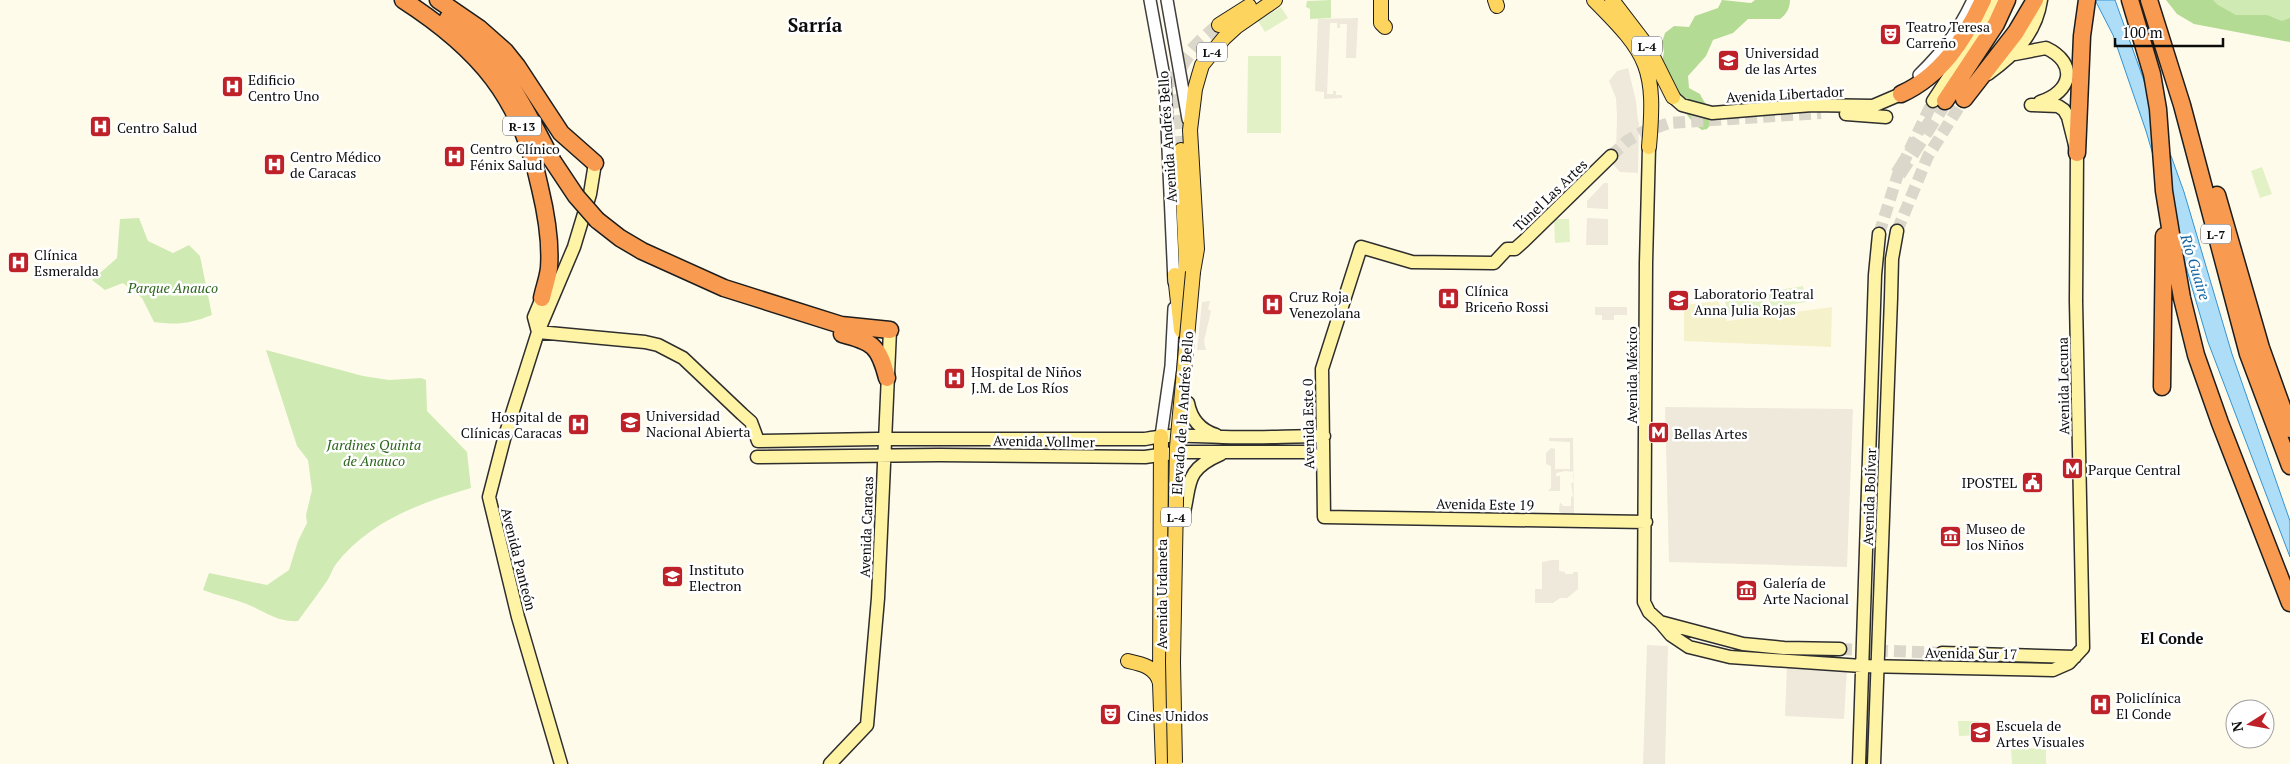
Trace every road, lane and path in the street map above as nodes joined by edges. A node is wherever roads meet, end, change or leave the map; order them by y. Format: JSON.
{"nodes":[{"id":1,"x":403,"y":0,"type":"edge"},
{"id":2,"x":423,"y":0,"type":"edge"},
{"id":3,"x":438,"y":0,"type":"edge"},
{"id":4,"x":1150,"y":0,"type":"edge"},
{"id":5,"x":1167,"y":0,"type":"edge"},
{"id":6,"x":1258,"y":0,"type":"edge"},
{"id":7,"x":1275,"y":0,"type":"edge"},
{"id":8,"x":1380,"y":0,"type":"edge"},
{"id":9,"x":1385,"y":0,"type":"edge"},
{"id":10,"x":1594,"y":0,"type":"edge"},
{"id":11,"x":1612,"y":0,"type":"edge"},
{"id":12,"x":1973,"y":0,"type":"edge"},
{"id":13,"x":1982,"y":0,"type":"edge"},
{"id":14,"x":1994,"y":0,"type":"edge"},
{"id":15,"x":2007,"y":0,"type":"edge"},
{"id":16,"x":2087,"y":0,"type":"edge"},
{"id":17,"x":2130,"y":0,"type":"edge"},
{"id":18,"x":2149,"y":0,"type":"edge"},
{"id":19,"x":2037,"y":1,"type":"edge"},
{"id":20,"x":1220,"y":26,"type":"tunnel mouth"},
{"id":21,"x":2012,"y":55,"type":"junction"},
{"id":22,"x":1901,"y":94,"type":"junction"},
{"id":23,"x":1673,"y":97,"type":"joint"},
{"id":24,"x":1964,"y":99,"type":"joint"},
{"id":25,"x":1939,"y":101,"type":"joint"},
{"id":26,"x":2182,"y":105,"type":"junction"},
{"id":27,"x":1873,"y":106,"type":"junction"},
{"id":28,"x":1886,"y":117,"type":"dead end"},
{"id":29,"x":1190,"y":130,"type":"junction"},
{"id":30,"x":1649,"y":147,"type":"joint"},
{"id":31,"x":1181,"y":150,"type":"tunnel mouth"},
{"id":32,"x":2077,"y":153,"type":"junction"},
{"id":33,"x":1611,"y":156,"type":"tunnel mouth"},
{"id":34,"x":595,"y":163,"type":"joint"},
{"id":35,"x":2164,"y":192,"type":"junction"},
{"id":36,"x":1897,"y":232,"type":"tunnel mouth"},
{"id":37,"x":1879,"y":234,"type":"tunnel mouth"},
{"id":38,"x":1361,"y":247,"type":"joint"},
{"id":39,"x":1192,"y":272,"type":"joint"},
{"id":40,"x":1175,"y":275,"type":"junction"},
{"id":41,"x":542,"y":298,"type":"joint"},
{"id":42,"x":757,"y":299,"type":"junction"},
{"id":43,"x":890,"y":330,"type":"joint"},
{"id":44,"x":1181,"y":330,"type":"junction"},
{"id":45,"x":538,"y":332,"type":"junction"},
{"id":46,"x":886,"y":378,"type":"junction"},
{"id":47,"x":2162,"y":387,"type":"dead end"},
{"id":48,"x":1188,"y":403,"type":"dead end"},
{"id":49,"x":2288,"y":423,"type":"edge"},
{"id":50,"x":1161,"y":436,"type":"junction"},
{"id":51,"x":1324,"y":436,"type":"junction"},
{"id":52,"x":1223,"y":437,"type":"junction"},
{"id":53,"x":885,"y":439,"type":"junction"},
{"id":54,"x":1223,"y":453,"type":"junction"},
{"id":55,"x":1161,"y":454,"type":"junction"},
{"id":56,"x":884,"y":455,"type":"junction"},
{"id":57,"x":757,"y":457,"type":"dead end"},
{"id":58,"x":2290,"y":466,"type":"edge"},
{"id":59,"x":1323,"y":467,"type":"junction"},
{"id":60,"x":1160,"y":474,"type":"junction"},
{"id":61,"x":1324,"y":517,"type":"joint"},
{"id":62,"x":1182,"y":520,"type":"joint"},
{"id":63,"x":1646,"y":522,"type":"junction"},
{"id":64,"x":2290,"y":603,"type":"edge"},
{"id":65,"x":1660,"y":622,"type":"junction"},
{"id":66,"x":1840,"y":649,"type":"tunnel mouth"},
{"id":67,"x":1942,"y":652,"type":"tunnel mouth"},
{"id":68,"x":2079,"y":653,"type":"junction"},
{"id":69,"x":2061,"y":657,"type":"junction"},
{"id":70,"x":1128,"y":661,"type":"dead end"},
{"id":71,"x":1862,"y":666,"type":"junction"},
{"id":72,"x":1878,"y":666,"type":"junction"},
{"id":73,"x":2053,"y":670,"type":"junction"},
{"id":74,"x":1160,"y":684,"type":"junction"},
{"id":75,"x":1178,"y":684,"type":"dead end"},
{"id":76,"x":1168,"y":762,"type":"edge"},
{"id":77,"x":561,"y":764,"type":"edge"},
{"id":78,"x":830,"y":764,"type":"edge"},
{"id":79,"x":1859,"y":764,"type":"edge"},
{"id":80,"x":1874,"y":764,"type":"edge"}],
"edges":[{"from":1,"to":41,"type":"highway","number":"R-13"},
{"from":2,"to":42,"type":"highway","number":"R-13","bridge":true},
{"from":3,"to":34,"type":"highway","number":"R-13"},
{"from":4,"to":40,"type":"street","name":"Avenida Andrés Bello"},
{"from":5,"to":29,"type":"street","name":"Avenida Andrés Bello"},
{"from":6,"to":20,"type":"main road","number":"L-4"},
{"from":7,"to":29,"type":"main road","number":"L-4"},
{"from":8,"to":9,"type":"main road"},
{"from":10,"to":30,"type":"main road"},
{"from":11,"to":23,"type":"main road","number":"L-4"},
{"from":12,"to":22,"type":"street"},
{"from":13,"to":22,"type":"highway"},
{"from":14,"to":25,"type":"main road"},
{"from":15,"to":25,"type":"highway"},
{"from":16,"to":32,"type":"highway"},
{"from":17,"to":35,"type":"highway"},
{"from":18,"to":26,"type":"highway","number":"L-7"},
{"from":19,"to":21,"type":"main road"},
{"from":19,"to":24,"type":"highway"},
{"from":21,"to":24,"type":"main road"},
{"from":21,"to":32,"type":"main road","name":"Avenida Lecuna"},
{"from":22,"to":27,"type":"main road","name":"Avenida Libertador"},
{"from":23,"to":27,"type":"main road","name":"Avenida Libertador","number":"L-4"},
{"from":26,"to":49,"type":"highway"},
{"from":26,"to":58,"type":"highway","number":"L-7"},
{"from":27,"to":28,"type":"main road"},
{"from":29,"to":39,"type":"main road","name":"Avenida Andrés Bello","number":"L-4"},
{"from":30,"to":63,"type":"main road","name":"Avenida México"},
{"from":31,"to":44,"type":"main road","number":"L-4"},
{"from":32,"to":68,"type":"main road","name":"Avenida Lecuna"},
{"from":33,"to":38,"type":"main road","name":"Túnel Las Artes"},
{"from":34,"to":45,"type":"main road","number":"R-13"},
{"from":35,"to":47,"type":"highway"},
{"from":35,"to":64,"type":"highway"},
{"from":36,"to":72,"type":"main road","name":"Avenida Bolívar"},
{"from":37,"to":71,"type":"main road","name":"Avenida Bolívar"},
{"from":38,"to":51,"type":"main road","name":"Avenida Este 0"},
{"from":39,"to":76,"type":"main road","name":"Elevado de la Andrés Bello","number":"L-4","bridge":true},
{"from":40,"to":44,"type":"main road","number":"L-4"},
{"from":40,"to":50,"type":"street","name":"Avenida Urdaneta"},
{"from":41,"to":45,"type":"main road","number":"R-13"},
{"from":42,"to":43,"type":"highway","number":"R-13"},
{"from":42,"to":46,"type":"highway","number":"R-13"},
{"from":43,"to":46,"type":"main road","name":"Avenida Caracas","number":"R-13"},
{"from":44,"to":76,"type":"main road","name":"Elevado de la Andrés Bello","number":"L-4"},
{"from":45,"to":53,"type":"main road","name":"Avenida Vollmer"},
{"from":45,"to":77,"type":"main road","name":"Avenida Panteón","number":"R-13"},
{"from":46,"to":53,"type":"main road","name":"Avenida Caracas","number":"R-13"},
{"from":48,"to":52,"type":"main road"},
{"from":50,"to":52,"type":"main road","name":"Avenida Vollmer"},
{"from":50,"to":53,"type":"main road","name":"Avenida Vollmer"},
{"from":50,"to":55,"type":"main road","name":"Avenida Urdaneta","number":"L-4"},
{"from":51,"to":52,"type":"main road","name":"Avenida Vollmer"},
{"from":51,"to":59,"type":"main road","name":"Avenida Este 0"},
{"from":53,"to":56,"type":"main road","name":"Avenida Caracas","number":"R-13"},
{"from":54,"to":55,"type":"main road","name":"Avenida Vollmer"},
{"from":54,"to":59,"type":"main road","name":"Avenida Vollmer"},
{"from":54,"to":62,"type":"main road"},
{"from":55,"to":56,"type":"main road","name":"Avenida Vollmer"},
{"from":55,"to":60,"type":"main road","name":"Avenida Urdaneta","number":"L-4"},
{"from":56,"to":57,"type":"main road","name":"Avenida Vollmer"},
{"from":56,"to":78,"type":"main road","name":"Avenida Caracas","number":"R-13"},
{"from":59,"to":61,"type":"main road","name":"Avenida Este 0"},
{"from":60,"to":62,"type":"main road","number":"L-4"},
{"from":60,"to":74,"type":"main road","name":"Avenida Urdaneta","number":"L-4"},
{"from":61,"to":63,"type":"main road","name":"Avenida Este 19"},
{"from":63,"to":65,"type":"main road","name":"Avenida México"},
{"from":65,"to":66,"type":"main road"},
{"from":65,"to":71,"type":"main road","name":"Avenida Sur 17"},
{"from":67,"to":69,"type":"main road","name":"Avenida Sur 17"},
{"from":68,"to":69,"type":"main road","name":"Avenida Sur 17"},
{"from":68,"to":73,"type":"main road"},
{"from":69,"to":73,"type":"main road"},
{"from":70,"to":74,"type":"main road"},
{"from":71,"to":72,"type":"main road","name":"Avenida Sur 17"},
{"from":71,"to":79,"type":"main road","name":"Avenida Bolívar"},
{"from":72,"to":73,"type":"main road","name":"Avenida Sur 17"},
{"from":72,"to":80,"type":"main road","name":"Avenida Bolívar"},
{"from":74,"to":75,"type":"main road"},
{"from":74,"to":76,"type":"main road","name":"Avenida Urdaneta","number":"L-4"}]}
